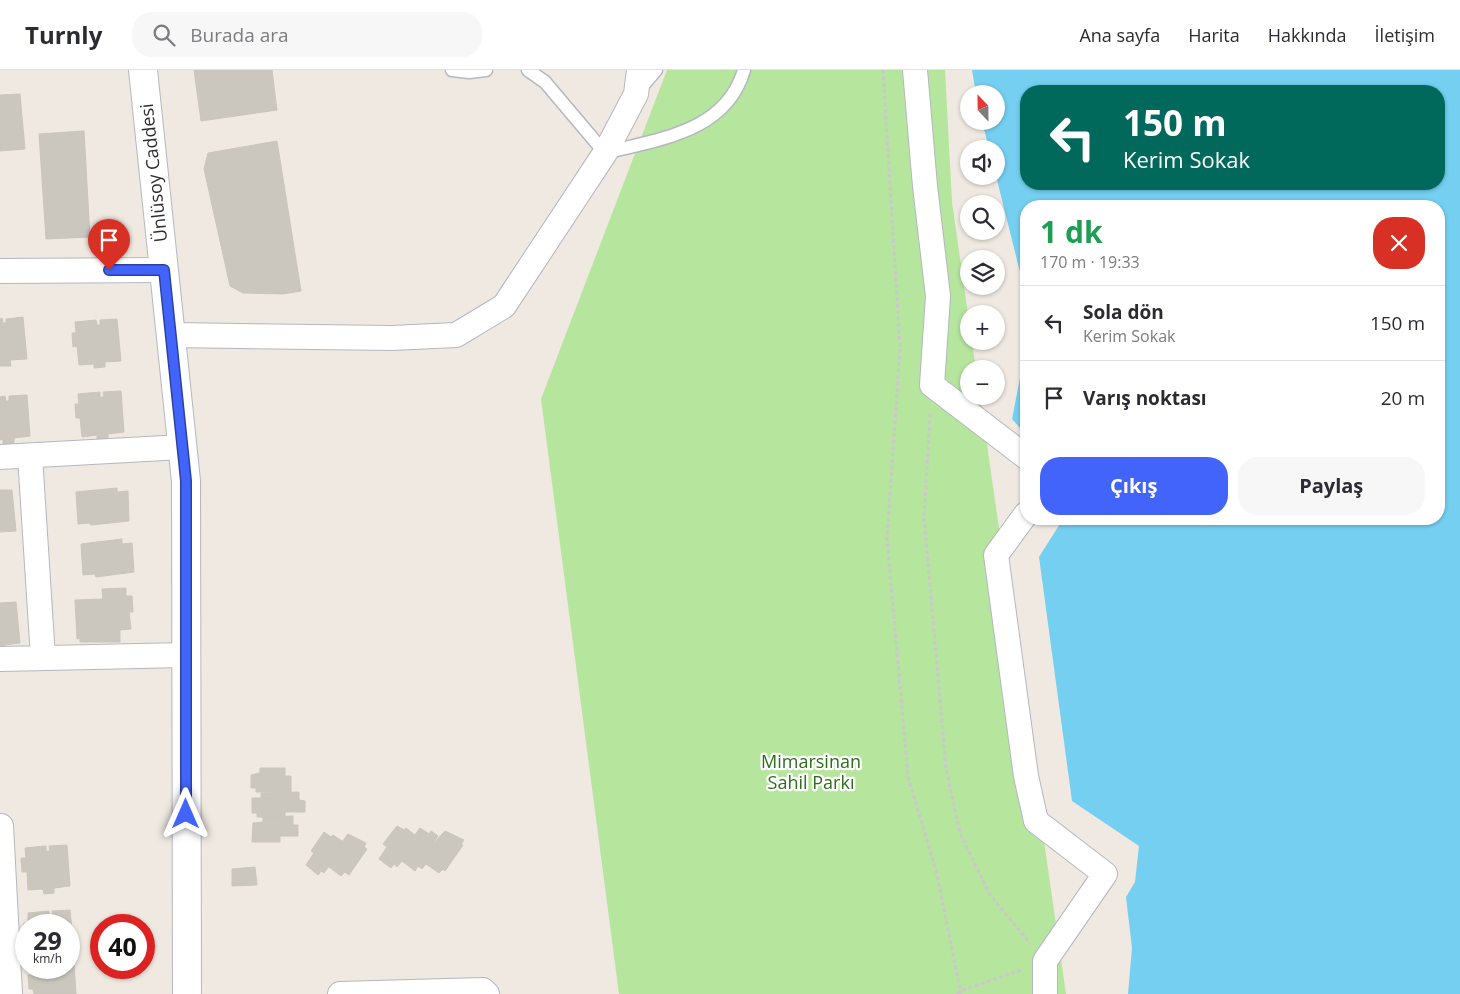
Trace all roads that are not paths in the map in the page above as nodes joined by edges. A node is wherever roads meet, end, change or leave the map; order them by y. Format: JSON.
{"nodes":[{"id":1,"x":143,"y":70,"type":"edge"},
{"id":2,"x":452,"y":70,"type":"edge"},
{"id":3,"x":486,"y":70,"type":"edge"},
{"id":4,"x":528,"y":70,"type":"edge"},
{"id":5,"x":639,"y":70,"type":"edge"},
{"id":6,"x":656,"y":70,"type":"edge"},
{"id":7,"x":744,"y":70,"type":"edge"},
{"id":8,"x":916,"y":70,"type":"edge"},
{"id":9,"x":636,"y":94,"type":"junction"},
{"id":10,"x":605,"y":153,"type":"junction"},
{"id":11,"x":164,"y":270,"type":"junction"},
{"id":12,"x":0,"y":271,"type":"edge"},
{"id":13,"x":171,"y":335,"type":"junction"},
{"id":14,"x":183,"y":447,"type":"junction"},
{"id":15,"x":1020,"y":453,"type":"edge"},
{"id":16,"x":30,"y":456,"type":"junction"},
{"id":17,"x":0,"y":457,"type":"edge"},
{"id":18,"x":1020,"y":522,"type":"edge"},
{"id":19,"x":186,"y":655,"type":"junction"},
{"id":20,"x":43,"y":658,"type":"junction"},
{"id":21,"x":0,"y":659,"type":"edge"},
{"id":22,"x":1,"y":826,"type":"dead end"},
{"id":23,"x":10,"y":994,"type":"edge"},
{"id":24,"x":187,"y":994,"type":"edge"},
{"id":25,"x":340,"y":994,"type":"edge"},
{"id":26,"x":488,"y":994,"type":"edge"},
{"id":27,"x":1045,"y":994,"type":"edge"}],
"edges":[{"from":1,"to":11,"type":"street","name":"Ünlüsoy Caddesi"},
{"from":2,"to":3,"type":"lane"},
{"from":4,"to":10,"type":"lane"},
{"from":5,"to":9,"type":"street"},
{"from":6,"to":9,"type":"lane"},
{"from":7,"to":10,"type":"lane"},
{"from":8,"to":15,"type":"street"},
{"from":9,"to":10,"type":"street"},
{"from":10,"to":13,"type":"street"},
{"from":11,"to":12,"type":"street"},
{"from":11,"to":13,"type":"street","name":"Ünlüsoy Caddesi"},
{"from":13,"to":14,"type":"street","name":"Ünlüsoy Caddesi"},
{"from":14,"to":16,"type":"street"},
{"from":14,"to":19,"type":"street","name":"Ünlüsoy Caddesi"},
{"from":16,"to":17,"type":"street"},
{"from":16,"to":20,"type":"street"},
{"from":18,"to":27,"type":"street"},
{"from":19,"to":20,"type":"street"},
{"from":19,"to":24,"type":"street","name":"Ünlüsoy Caddesi"},
{"from":20,"to":21,"type":"street"},
{"from":22,"to":23,"type":"street"},
{"from":25,"to":26,"type":"street"}]}
